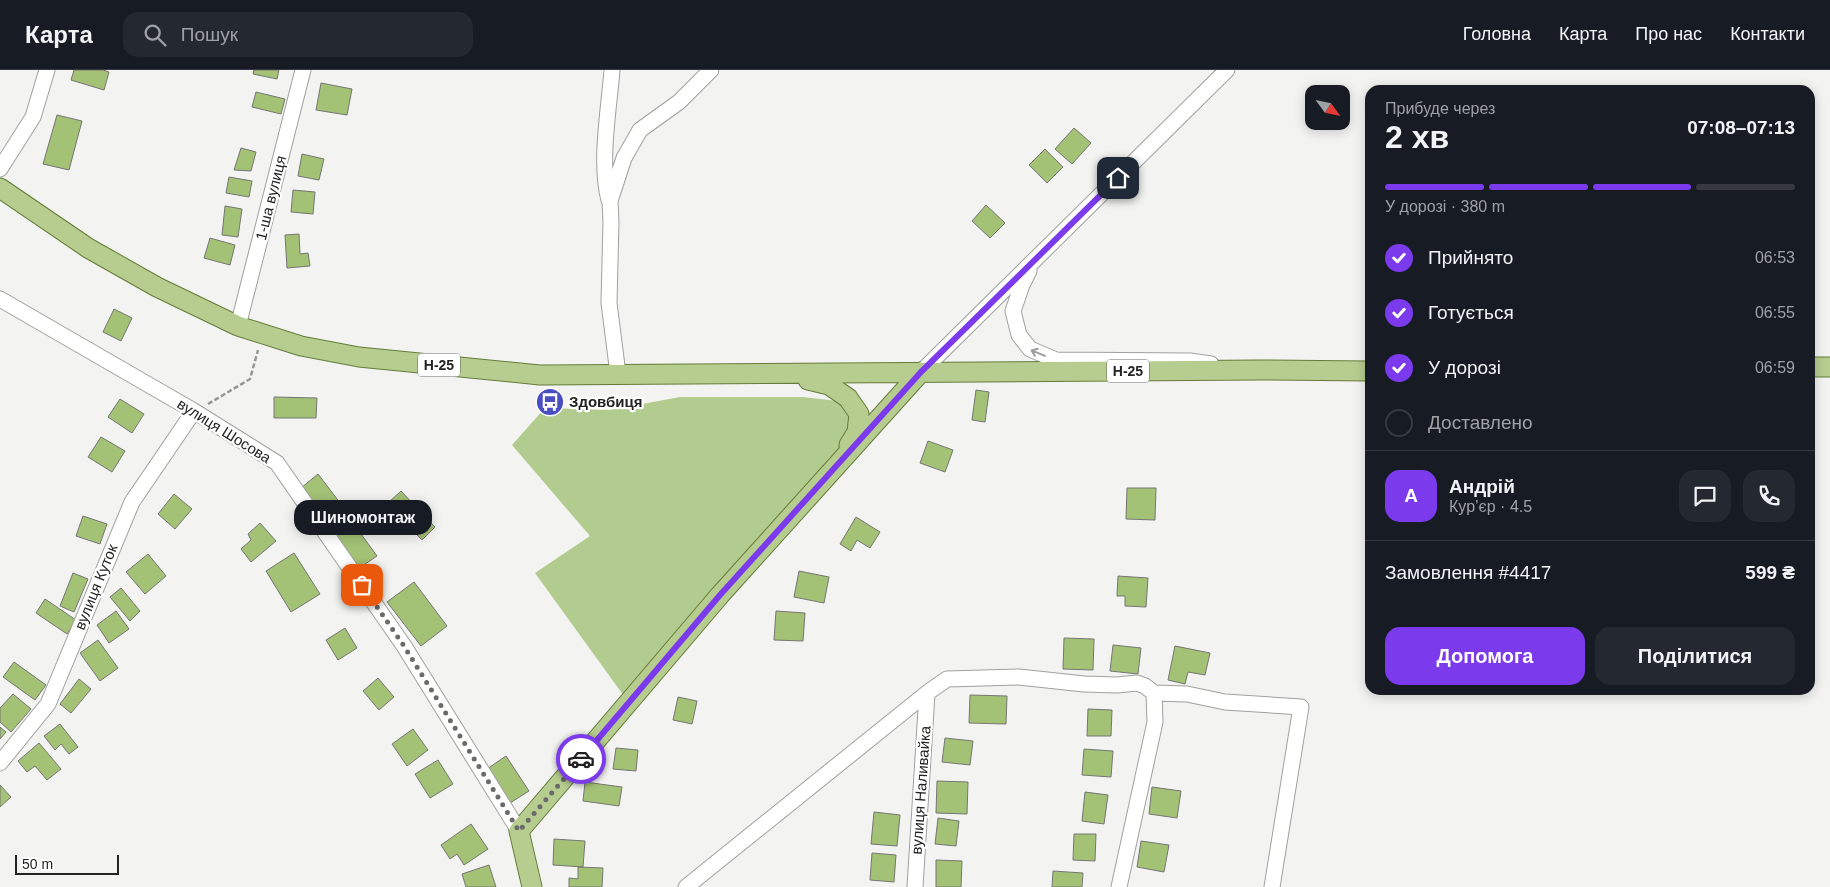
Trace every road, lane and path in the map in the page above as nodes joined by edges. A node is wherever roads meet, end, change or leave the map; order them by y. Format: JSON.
{"nodes":[{"id":1,"x":47,"y":70,"type":"edge"},
{"id":2,"x":303,"y":70,"type":"edge"},
{"id":3,"x":612,"y":70,"type":"edge"},
{"id":4,"x":711,"y":70,"type":"edge"},
{"id":5,"x":1227,"y":70,"type":"edge"},
{"id":6,"x":0,"y":169,"type":"edge"},
{"id":7,"x":0,"y":188,"type":"edge"},
{"id":8,"x":610,"y":201,"type":"junction"},
{"id":9,"x":1036,"y":259,"type":"junction"},
{"id":10,"x":0,"y":299,"type":"edge"},
{"id":11,"x":238,"y":326,"type":"junction"},
{"id":12,"x":264,"y":334,"type":"junction"},
{"id":13,"x":1815,"y":367,"type":"edge"},
{"id":14,"x":1830,"y":367,"type":"edge"},
{"id":15,"x":1260,"y":370,"type":"junction"},
{"id":16,"x":1365,"y":371,"type":"edge"},
{"id":17,"x":921,"y":372,"type":"junction"},
{"id":18,"x":618,"y":374,"type":"junction"},
{"id":19,"x":738,"y":374,"type":"junction"},
{"id":20,"x":194,"y":412,"type":"junction"},
{"id":21,"x":839,"y":463,"type":"junction"},
{"id":22,"x":927,"y":693,"type":"junction"},
{"id":23,"x":1154,"y":693,"type":"junction"},
{"id":24,"x":0,"y":763,"type":"edge"},
{"id":25,"x":519,"y":831,"type":"junction"},
{"id":26,"x":532,"y":887,"type":"edge"},
{"id":27,"x":686,"y":887,"type":"edge"},
{"id":28,"x":915,"y":887,"type":"edge"},
{"id":29,"x":1119,"y":887,"type":"edge"},
{"id":30,"x":1272,"y":887,"type":"edge"}],
"edges":[{"from":1,"to":6,"type":"street"},
{"from":2,"to":11,"type":"street","name":"1-ша вулиця"},
{"from":3,"to":8,"type":"street"},
{"from":4,"to":8,"type":"street"},
{"from":5,"to":9,"type":"street"},
{"from":7,"to":11,"type":"main road","number":"Н-25"},
{"from":8,"to":18,"type":"street"},
{"from":15,"to":9,"type":"street","one_way":true},
{"from":9,"to":17,"type":"street"},
{"from":10,"to":20,"type":"street","name":"вулиця Шосова"},
{"from":11,"to":12,"type":"main road","number":"Н-25"},
{"from":12,"to":18,"type":"main road","number":"Н-25"},
{"from":12,"to":20,"type":"path"},
{"from":13,"to":14,"type":"main road"},
{"from":15,"to":16,"type":"main road","number":"Н-25"},
{"from":15,"to":17,"type":"main road","number":"Н-25"},
{"from":17,"to":19,"type":"main road","number":"Н-25"},
{"from":17,"to":21,"type":"main road"},
{"from":18,"to":19,"type":"main road","number":"Н-25"},
{"from":19,"to":21,"type":"main road"},
{"from":20,"to":24,"type":"street","name":"вулиця Куток"},
{"from":20,"to":25,"type":"street","name":"вулиця Шосова"},
{"from":21,"to":25,"type":"main road"},
{"from":22,"to":23,"type":"street"},
{"from":22,"to":27,"type":"street"},
{"from":22,"to":28,"type":"street","name":"вулиця Наливайка"},
{"from":23,"to":29,"type":"street"},
{"from":23,"to":30,"type":"street"},
{"from":25,"to":26,"type":"main road","name":"вулиця Шосова"}]}
